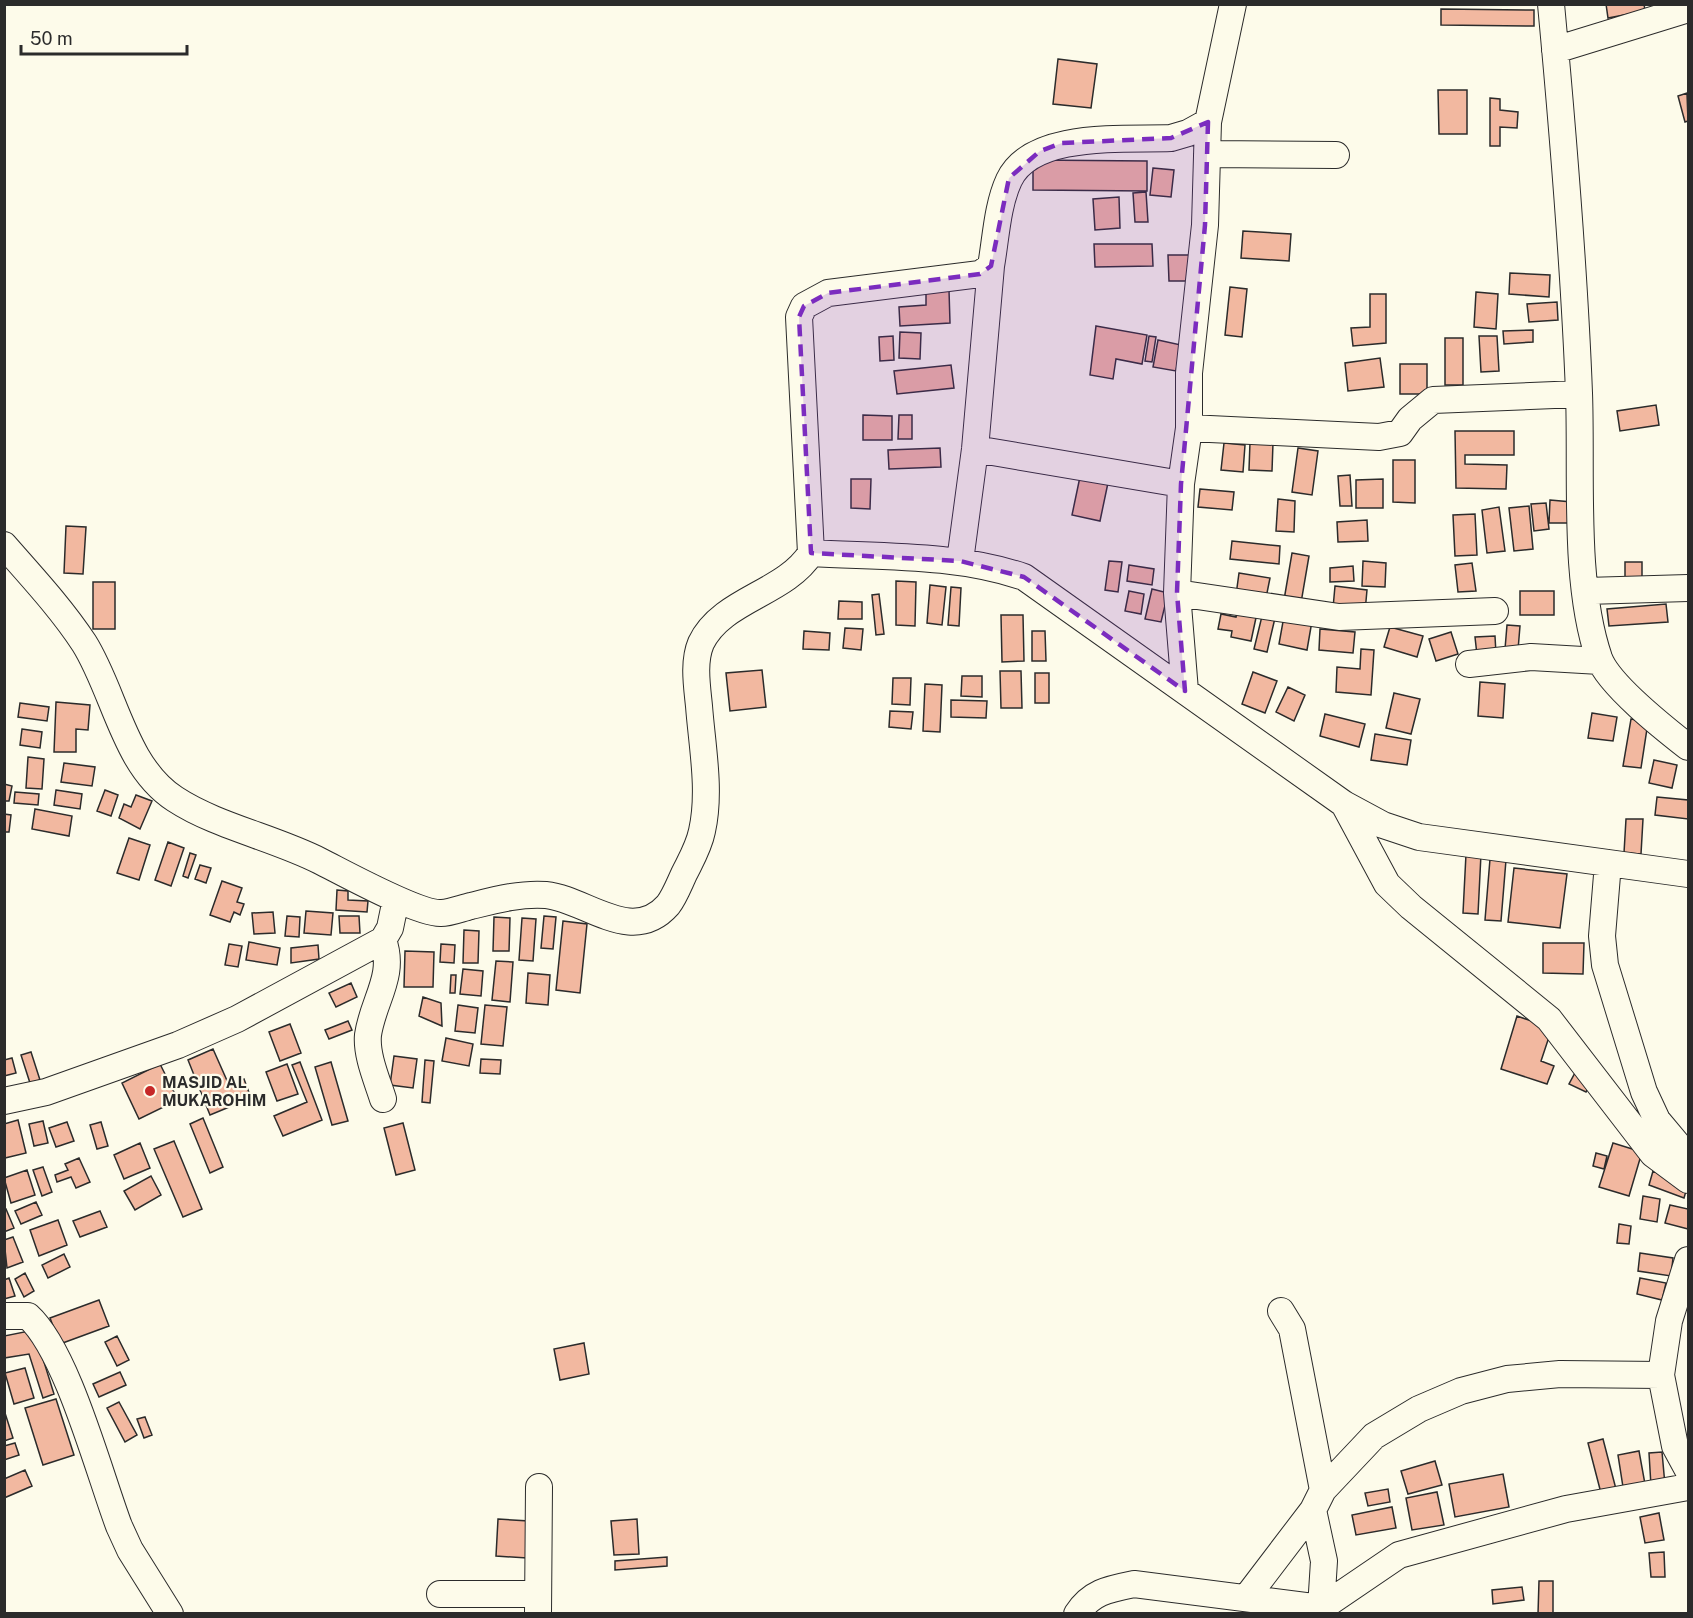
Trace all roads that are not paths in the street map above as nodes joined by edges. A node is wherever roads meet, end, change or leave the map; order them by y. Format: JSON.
{"nodes":[{"id":1,"x":1233,"y":4,"type":"edge"},
{"id":2,"x":1551,"y":4,"type":"edge"},
{"id":3,"x":1689,"y":9,"type":"edge"},
{"id":4,"x":1555,"y":50,"type":"junction"},
{"id":5,"x":1208,"y":122,"type":"junction"},
{"id":6,"x":1207,"y":154,"type":"junction"},
{"id":7,"x":1336,"y":155,"type":"dead end"},
{"id":8,"x":991,"y":266,"type":"junction"},
{"id":9,"x":1579,"y":394,"type":"junction"},
{"id":10,"x":1189,"y":428,"type":"junction"},
{"id":11,"x":975,"y":448,"type":"junction"},
{"id":12,"x":1181,"y":484,"type":"junction"},
{"id":13,"x":4,"y":545,"type":"edge"},
{"id":14,"x":811,"y":553,"type":"junction"},
{"id":15,"x":960,"y":561,"type":"junction"},
{"id":16,"x":1689,"y":588,"type":"edge"},
{"id":17,"x":1586,"y":591,"type":"junction"},
{"id":18,"x":1177,"y":593,"type":"junction"},
{"id":19,"x":1495,"y":611,"type":"dead end"},
{"id":20,"x":1600,"y":660,"type":"junction"},
{"id":21,"x":1469,"y":664,"type":"dead end"},
{"id":22,"x":1185,"y":691,"type":"junction"},
{"id":23,"x":1689,"y":747,"type":"edge"},
{"id":24,"x":1344,"y":804,"type":"junction"},
{"id":25,"x":1608,"y":864,"type":"junction"},
{"id":26,"x":1689,"y":874,"type":"edge"},
{"id":27,"x":396,"y":899,"type":"junction"},
{"id":28,"x":383,"y":940,"type":"junction"},
{"id":29,"x":383,"y":1099,"type":"dead end"},
{"id":30,"x":4,"y":1101,"type":"edge"},
{"id":31,"x":1689,"y":1156,"type":"edge"},
{"id":32,"x":1689,"y":1180,"type":"edge"},
{"id":33,"x":1689,"y":1260,"type":"edge"},
{"id":34,"x":1281,"y":1311,"type":"dead end"},
{"id":35,"x":4,"y":1316,"type":"edge"},
{"id":36,"x":1661,"y":1375,"type":"junction"},
{"id":37,"x":1689,"y":1470,"type":"edge"},
{"id":38,"x":539,"y":1487,"type":"dead end"},
{"id":39,"x":1689,"y":1488,"type":"edge"},
{"id":40,"x":1318,"y":1500,"type":"junction"},
{"id":41,"x":440,"y":1594,"type":"dead end"},
{"id":42,"x":1246,"y":1599,"type":"junction"},
{"id":43,"x":538,"y":1604,"type":"edge"},
{"id":44,"x":1321,"y":1611,"type":"edge"},
{"id":45,"x":170,"y":1614,"type":"edge"},
{"id":46,"x":1077,"y":1614,"type":"edge"}],
"edges":[{"from":1,"to":5,"type":"street"},
{"from":2,"to":4,"type":"street"},
{"from":3,"to":4,"type":"street"},
{"from":4,"to":9,"type":"street"},
{"from":5,"to":6,"type":"street"},
{"from":5,"to":8,"type":"street"},
{"from":6,"to":7,"type":"street"},
{"from":6,"to":10,"type":"street"},
{"from":8,"to":11,"type":"street"},
{"from":8,"to":14,"type":"street"},
{"from":9,"to":10,"type":"street"},
{"from":9,"to":17,"type":"street"},
{"from":10,"to":12,"type":"street"},
{"from":11,"to":12,"type":"street"},
{"from":11,"to":15,"type":"street"},
{"from":12,"to":18,"type":"street"},
{"from":13,"to":27,"type":"street"},
{"from":14,"to":15,"type":"street"},
{"from":14,"to":27,"type":"street"},
{"from":15,"to":22,"type":"street"},
{"from":16,"to":17,"type":"street"},
{"from":17,"to":20,"type":"street"},
{"from":18,"to":19,"type":"street"},
{"from":18,"to":22,"type":"street"},
{"from":20,"to":21,"type":"street"},
{"from":20,"to":23,"type":"street"},
{"from":22,"to":24,"type":"street"},
{"from":24,"to":25,"type":"street"},
{"from":24,"to":32,"type":"street"},
{"from":25,"to":26,"type":"street"},
{"from":25,"to":31,"type":"street"},
{"from":27,"to":28,"type":"street"},
{"from":28,"to":29,"type":"street"},
{"from":28,"to":30,"type":"street"},
{"from":33,"to":36,"type":"street"},
{"from":34,"to":40,"type":"street"},
{"from":35,"to":45,"type":"street"},
{"from":36,"to":37,"type":"street"},
{"from":36,"to":40,"type":"street"},
{"from":38,"to":43,"type":"street"},
{"from":39,"to":44,"type":"street"},
{"from":40,"to":42,"type":"street"},
{"from":40,"to":44,"type":"street"},
{"from":41,"to":43,"type":"street"},
{"from":42,"to":44,"type":"street"},
{"from":42,"to":46,"type":"street"}]}
